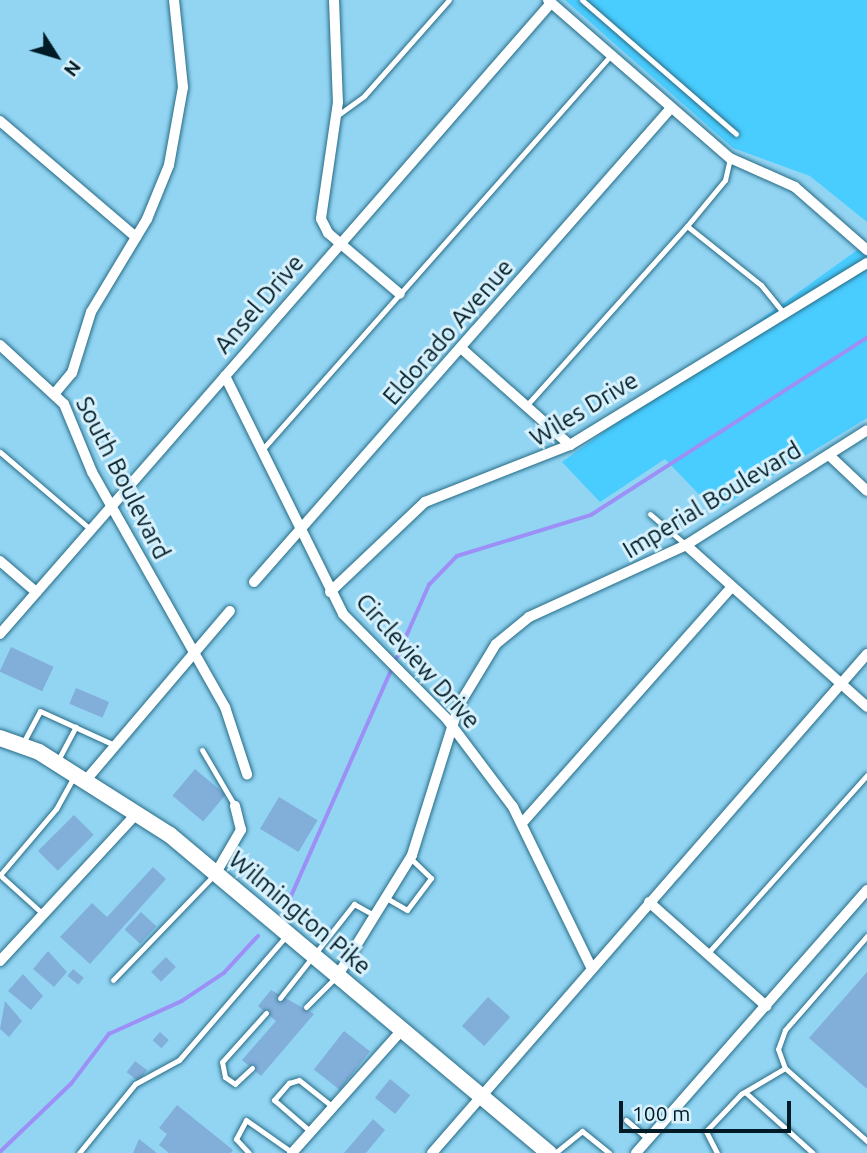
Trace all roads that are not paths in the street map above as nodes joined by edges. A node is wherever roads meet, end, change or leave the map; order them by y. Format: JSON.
{"nodes":[{"id":1,"x":174,"y":0,"type":"edge"},
{"id":2,"x":334,"y":0,"type":"edge"},
{"id":3,"x":449,"y":0,"type":"edge"},
{"id":4,"x":582,"y":0,"type":"edge"},
{"id":5,"x":551,"y":1,"type":"edge"},
{"id":6,"x":611,"y":55,"type":"junction"},
{"id":7,"x":671,"y":108,"type":"junction"},
{"id":8,"x":336,"y":116,"type":"junction"},
{"id":9,"x":0,"y":121,"type":"edge"},
{"id":10,"x":736,"y":134,"type":"dead end"},
{"id":11,"x":730,"y":158,"type":"junction"},
{"id":12,"x":687,"y":226,"type":"junction"},
{"id":13,"x":136,"y":237,"type":"junction"},
{"id":14,"x":340,"y":243,"type":"junction"},
{"id":15,"x":867,"y":250,"type":"edge"},
{"id":16,"x":867,"y":263,"type":"edge"},
{"id":17,"x":400,"y":295,"type":"junction"},
{"id":18,"x":782,"y":311,"type":"junction"},
{"id":19,"x":0,"y":345,"type":"edge"},
{"id":20,"x":461,"y":348,"type":"junction"},
{"id":21,"x":225,"y":376,"type":"junction"},
{"id":22,"x":55,"y":393,"type":"junction"},
{"id":23,"x":526,"y":406,"type":"junction"},
{"id":24,"x":867,"y":430,"type":"edge"},
{"id":25,"x":570,"y":445,"type":"junction"},
{"id":26,"x":261,"y":451,"type":"junction"},
{"id":27,"x":0,"y":453,"type":"edge"},
{"id":28,"x":830,"y":455,"type":"junction"},
{"id":29,"x":867,"y":491,"type":"edge"},
{"id":30,"x":111,"y":506,"type":"junction"},
{"id":31,"x":650,"y":514,"type":"dead end"},
{"id":32,"x":90,"y":529,"type":"junction"},
{"id":33,"x":299,"y":532,"type":"junction"},
{"id":34,"x":686,"y":545,"type":"junction"},
{"id":35,"x":0,"y":561,"type":"edge"},
{"id":36,"x":254,"y":582,"type":"dead end"},
{"id":37,"x":731,"y":588,"type":"junction"},
{"id":38,"x":36,"y":592,"type":"junction"},
{"id":39,"x":330,"y":592,"type":"junction"},
{"id":40,"x":230,"y":611,"type":"dead end"},
{"id":41,"x":0,"y":634,"type":"edge"},
{"id":42,"x":193,"y":654,"type":"junction"},
{"id":43,"x":867,"y":654,"type":"edge"},
{"id":44,"x":840,"y":684,"type":"junction"},
{"id":45,"x":867,"y":707,"type":"edge"},
{"id":46,"x":76,"y":727,"type":"junction"},
{"id":47,"x":452,"y":727,"type":"junction"},
{"id":48,"x":0,"y":738,"type":"edge"},
{"id":49,"x":113,"y":744,"type":"junction"},
{"id":50,"x":21,"y":746,"type":"junction"},
{"id":51,"x":202,"y":750,"type":"dead end"},
{"id":52,"x":57,"y":763,"type":"junction"},
{"id":53,"x":247,"y":774,"type":"dead end"},
{"id":54,"x":867,"y":775,"type":"edge"},
{"id":55,"x":81,"y":777,"type":"junction"},
{"id":56,"x":235,"y":806,"type":"joint"},
{"id":57,"x":138,"y":812,"type":"junction"},
{"id":58,"x":523,"y":822,"type":"junction"},
{"id":59,"x":410,"y":858,"type":"junction"},
{"id":60,"x":217,"y":871,"type":"junction"},
{"id":61,"x":867,"y":890,"type":"edge"},
{"id":62,"x":388,"y":899,"type":"junction"},
{"id":63,"x":649,"y":902,"type":"junction"},
{"id":64,"x":43,"y":914,"type":"junction"},
{"id":65,"x":377,"y":917,"type":"junction"},
{"id":66,"x":289,"y":933,"type":"junction"},
{"id":67,"x":867,"y":936,"type":"edge"},
{"id":68,"x":707,"y":954,"type":"junction"},
{"id":69,"x":315,"y":955,"type":"junction"},
{"id":70,"x":0,"y":961,"type":"edge"},
{"id":71,"x":591,"y":967,"type":"junction"},
{"id":72,"x":338,"y":975,"type":"junction"},
{"id":73,"x":113,"y":980,"type":"dead end"},
{"id":74,"x":280,"y":998,"type":"dead end"},
{"id":75,"x":766,"y":1006,"type":"junction"},
{"id":76,"x":306,"y":1007,"type":"dead end"},
{"id":77,"x":265,"y":1013,"type":"dead end"},
{"id":78,"x":402,"y":1030,"type":"junction"},
{"id":79,"x":252,"y":1068,"type":"dead end"},
{"id":80,"x":785,"y":1069,"type":"junction"},
{"id":81,"x":745,"y":1092,"type":"junction"},
{"id":82,"x":479,"y":1098,"type":"junction"},
{"id":83,"x":333,"y":1107,"type":"junction"},
{"id":84,"x":626,"y":1121,"type":"dead end"},
{"id":85,"x":311,"y":1132,"type":"junction"},
{"id":86,"x":649,"y":1140,"type":"junction"},
{"id":87,"x":867,"y":1141,"type":"edge"},
{"id":88,"x":79,"y":1153,"type":"edge"},
{"id":89,"x":249,"y":1153,"type":"edge"},
{"id":90,"x":293,"y":1153,"type":"edge"},
{"id":91,"x":432,"y":1153,"type":"edge"},
{"id":92,"x":549,"y":1153,"type":"edge"},
{"id":93,"x":555,"y":1153,"type":"edge"},
{"id":94,"x":609,"y":1153,"type":"edge"},
{"id":95,"x":636,"y":1153,"type":"edge"},
{"id":96,"x":717,"y":1153,"type":"edge"},
{"id":97,"x":813,"y":1153,"type":"edge"}],
"edges":[{"from":1,"to":13,"type":"street","name":"South Boulevard"},
{"from":2,"to":8,"type":"street"},
{"from":3,"to":8,"type":"lane"},
{"from":4,"to":10,"type":"lane"},
{"from":5,"to":6,"type":"street"},
{"from":5,"to":14,"type":"street","name":"Ansel Drive"},
{"from":6,"to":7,"type":"street"},
{"from":6,"to":17,"type":"lane"},
{"from":7,"to":11,"type":"street"},
{"from":7,"to":20,"type":"street","name":"Eldorado Avenue"},
{"from":8,"to":14,"type":"street"},
{"from":9,"to":13,"type":"street"},
{"from":11,"to":12,"type":"lane"},
{"from":11,"to":15,"type":"street"},
{"from":12,"to":18,"type":"lane"},
{"from":12,"to":23,"type":"lane"},
{"from":13,"to":22,"type":"street","name":"South Boulevard"},
{"from":14,"to":17,"type":"street"},
{"from":14,"to":21,"type":"street","name":"Ansel Drive"},
{"from":16,"to":18,"type":"street","name":"Wiles Drive"},
{"from":17,"to":26,"type":"lane"},
{"from":18,"to":25,"type":"street","name":"Wiles Drive"},
{"from":19,"to":22,"type":"street"},
{"from":20,"to":23,"type":"street"},
{"from":20,"to":33,"type":"street","name":"Eldorado Avenue"},
{"from":21,"to":26,"type":"street","name":"Circleview Drive"},
{"from":21,"to":30,"type":"street","name":"Ansel Drive"},
{"from":22,"to":30,"type":"street","name":"South Boulevard"},
{"from":23,"to":25,"type":"street"},
{"from":24,"to":28,"type":"street","name":"Imperial Boulevard"},
{"from":25,"to":39,"type":"street","name":"Wiles Drive"},
{"from":26,"to":33,"type":"street","name":"Circleview Drive"},
{"from":27,"to":32,"type":"lane"},
{"from":28,"to":29,"type":"street"},
{"from":28,"to":34,"type":"street","name":"Imperial Boulevard"},
{"from":30,"to":32,"type":"street","name":"Ansel Drive"},
{"from":30,"to":42,"type":"street","name":"South Boulevard"},
{"from":31,"to":34,"type":"lane"},
{"from":32,"to":38,"type":"street","name":"Ansel Drive"},
{"from":33,"to":36,"type":"street","name":"Eldorado Avenue"},
{"from":33,"to":39,"type":"street","name":"Circleview Drive"},
{"from":34,"to":37,"type":"street"},
{"from":34,"to":47,"type":"street","name":"Imperial Boulevard"},
{"from":35,"to":38,"type":"street"},
{"from":37,"to":44,"type":"street"},
{"from":37,"to":58,"type":"street"},
{"from":38,"to":41,"type":"street","name":"Ansel Drive"},
{"from":39,"to":47,"type":"street","name":"Circleview Drive"},
{"from":40,"to":42,"type":"street"},
{"from":42,"to":49,"type":"street"},
{"from":42,"to":53,"type":"street","name":"South Boulevard"},
{"from":43,"to":44,"type":"street"},
{"from":44,"to":45,"type":"street"},
{"from":44,"to":63,"type":"street"},
{"from":46,"to":49,"type":"lane"},
{"from":46,"to":50,"type":"lane"},
{"from":46,"to":52,"type":"lane"},
{"from":47,"to":58,"type":"street","name":"Circleview Drive"},
{"from":47,"to":59,"type":"street","name":"Imperial Boulevard"},
{"from":48,"to":50,"type":"main road","name":"Wilmington Pike"},
{"from":49,"to":55,"type":"street"},
{"from":50,"to":52,"type":"main road","name":"Wilmington Pike"},
{"from":51,"to":56,"type":"lane"},
{"from":52,"to":55,"type":"main road","name":"Wilmington Pike"},
{"from":54,"to":68,"type":"lane"},
{"from":55,"to":57,"type":"main road","name":"Wilmington Pike"},
{"from":55,"to":64,"type":"lane"},
{"from":56,"to":60,"type":"street"},
{"from":57,"to":60,"type":"main road","name":"Wilmington Pike"},
{"from":57,"to":64,"type":"street"},
{"from":58,"to":71,"type":"street","name":"Circleview Drive"},
{"from":59,"to":62,"type":"street","name":"Imperial Boulevard"},
{"from":59,"to":62,"type":"lane"},
{"from":60,"to":66,"type":"main road","name":"Wilmington Pike"},
{"from":60,"to":73,"type":"lane"},
{"from":61,"to":75,"type":"street"},
{"from":62,"to":65,"type":"street","name":"Imperial Boulevard"},
{"from":63,"to":68,"type":"street"},
{"from":63,"to":71,"type":"street"},
{"from":64,"to":70,"type":"street"},
{"from":65,"to":69,"type":"lane"},
{"from":65,"to":72,"type":"street","name":"Imperial Boulevard"},
{"from":66,"to":69,"type":"main road","name":"Wilmington Pike"},
{"from":66,"to":88,"type":"lane"},
{"from":67,"to":80,"type":"lane"},
{"from":68,"to":75,"type":"street"},
{"from":69,"to":72,"type":"main road","name":"Wilmington Pike"},
{"from":69,"to":74,"type":"lane"},
{"from":71,"to":82,"type":"street"},
{"from":72,"to":76,"type":"lane"},
{"from":72,"to":78,"type":"main road","name":"Wilmington Pike"},
{"from":75,"to":86,"type":"street"},
{"from":77,"to":79,"type":"lane"},
{"from":78,"to":82,"type":"main road","name":"Wilmington Pike"},
{"from":78,"to":83,"type":"street"},
{"from":80,"to":81,"type":"lane"},
{"from":80,"to":87,"type":"lane"},
{"from":81,"to":96,"type":"lane"},
{"from":81,"to":97,"type":"lane"},
{"from":82,"to":91,"type":"street"},
{"from":82,"to":92,"type":"main road","name":"Wilmington Pike"},
{"from":83,"to":85,"type":"street"},
{"from":83,"to":85,"type":"lane"},
{"from":84,"to":86,"type":"lane"},
{"from":85,"to":90,"type":"street"},
{"from":86,"to":95,"type":"street"},
{"from":89,"to":90,"type":"lane"},
{"from":93,"to":94,"type":"lane"}]}
